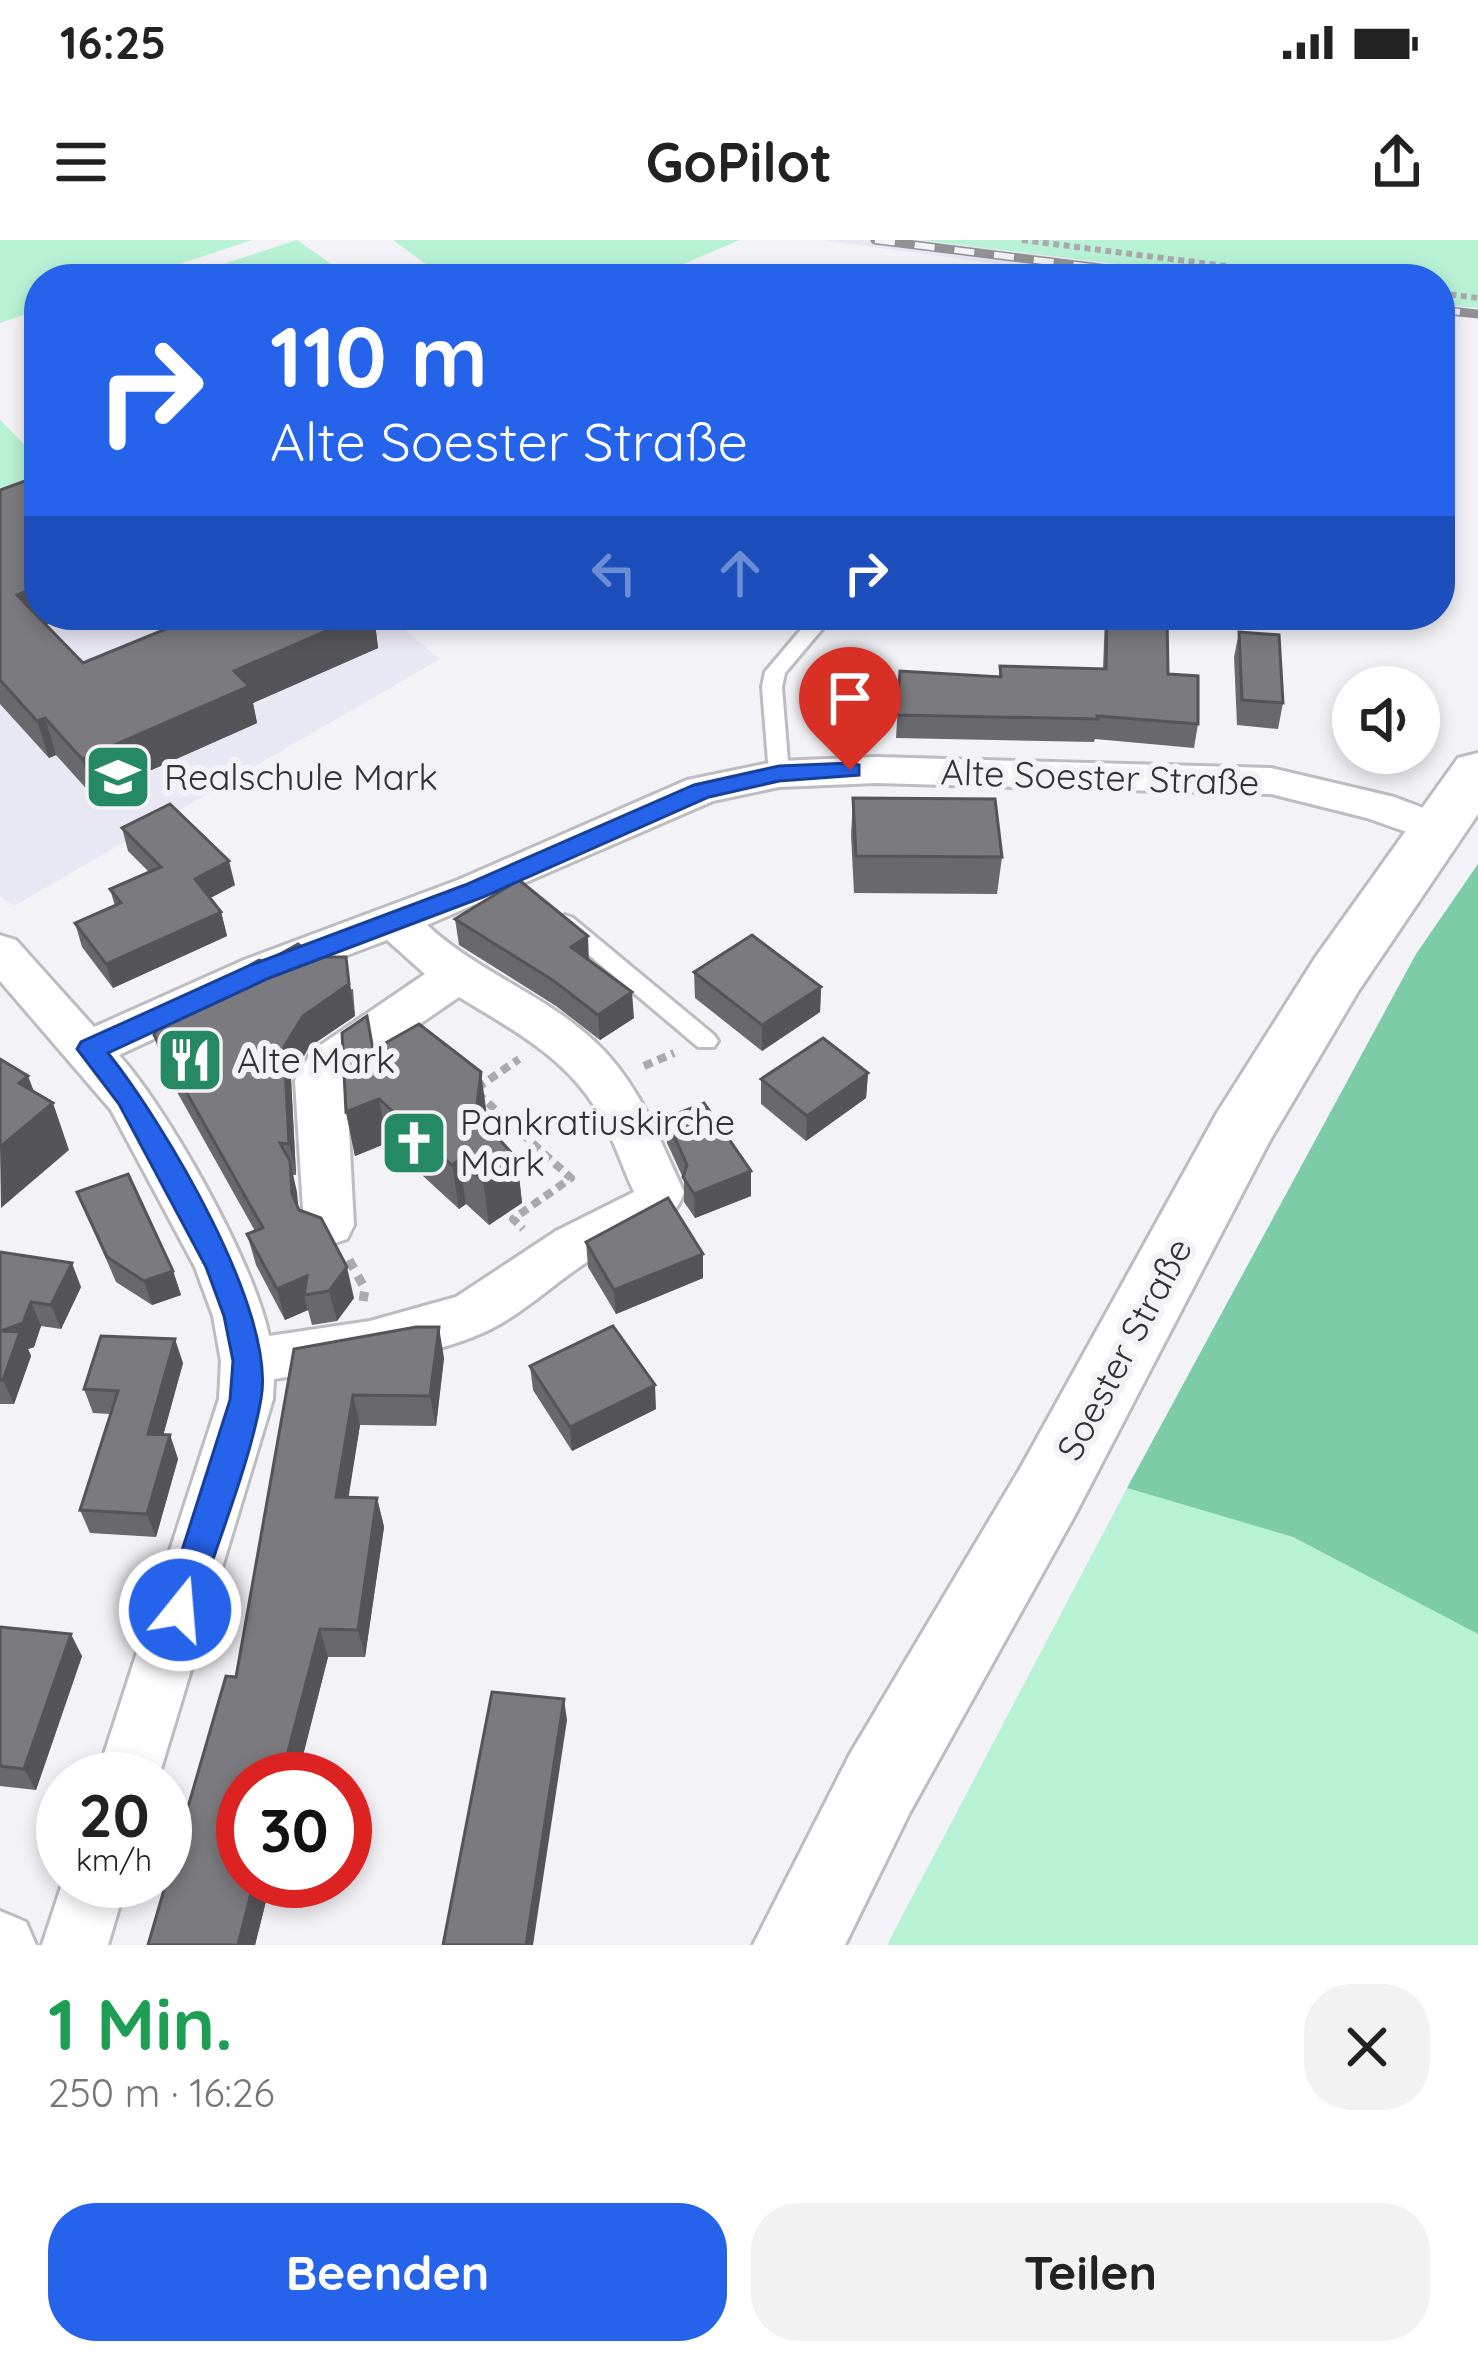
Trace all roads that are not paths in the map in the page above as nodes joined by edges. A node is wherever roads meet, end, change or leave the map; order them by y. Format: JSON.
{"nodes":[{"id":1,"x":811,"y":630,"type":"edge"},
{"id":2,"x":779,"y":774,"type":"junction"},
{"id":3,"x":1457,"y":800,"type":"edge"},
{"id":4,"x":526,"y":891,"type":"junction"},
{"id":5,"x":395,"y":922,"type":"junction"},
{"id":6,"x":0,"y":951,"type":"edge"},
{"id":7,"x":458,"y":974,"type":"junction"},
{"id":8,"x":706,"y":1041,"type":"road end"},
{"id":9,"x":91,"y":1049,"type":"junction"},
{"id":10,"x":329,"y":1225,"type":"edge"},
{"id":11,"x":248,"y":1361,"type":"junction"},
{"id":12,"x":135,"y":1752,"type":"edge"},
{"id":13,"x":86,"y":1908,"type":"edge"},
{"id":14,"x":74,"y":1945,"type":"edge"},
{"id":15,"x":798,"y":1945,"type":"edge"}],
"edges":[{"from":1,"to":2,"type":"lane"},
{"from":2,"to":3,"type":"street","name":"Alte Soester Straße"},
{"from":2,"to":4,"type":"street","name":"Alte Soester Straße"},
{"from":3,"to":15,"type":"main road","name":"Soester Straße"},
{"from":4,"to":5,"type":"street","name":"Alte Soester Straße"},
{"from":4,"to":8,"type":"lane"},
{"from":5,"to":7,"type":"street"},
{"from":5,"to":9,"type":"street","name":"Alte Soester Straße"},
{"from":6,"to":9,"type":"street"},
{"from":7,"to":10,"type":"street"},
{"from":7,"to":11,"type":"street"},
{"from":9,"to":11,"type":"street"},
{"from":11,"to":12,"type":"street"},
{"from":13,"to":14,"type":"street"}]}
